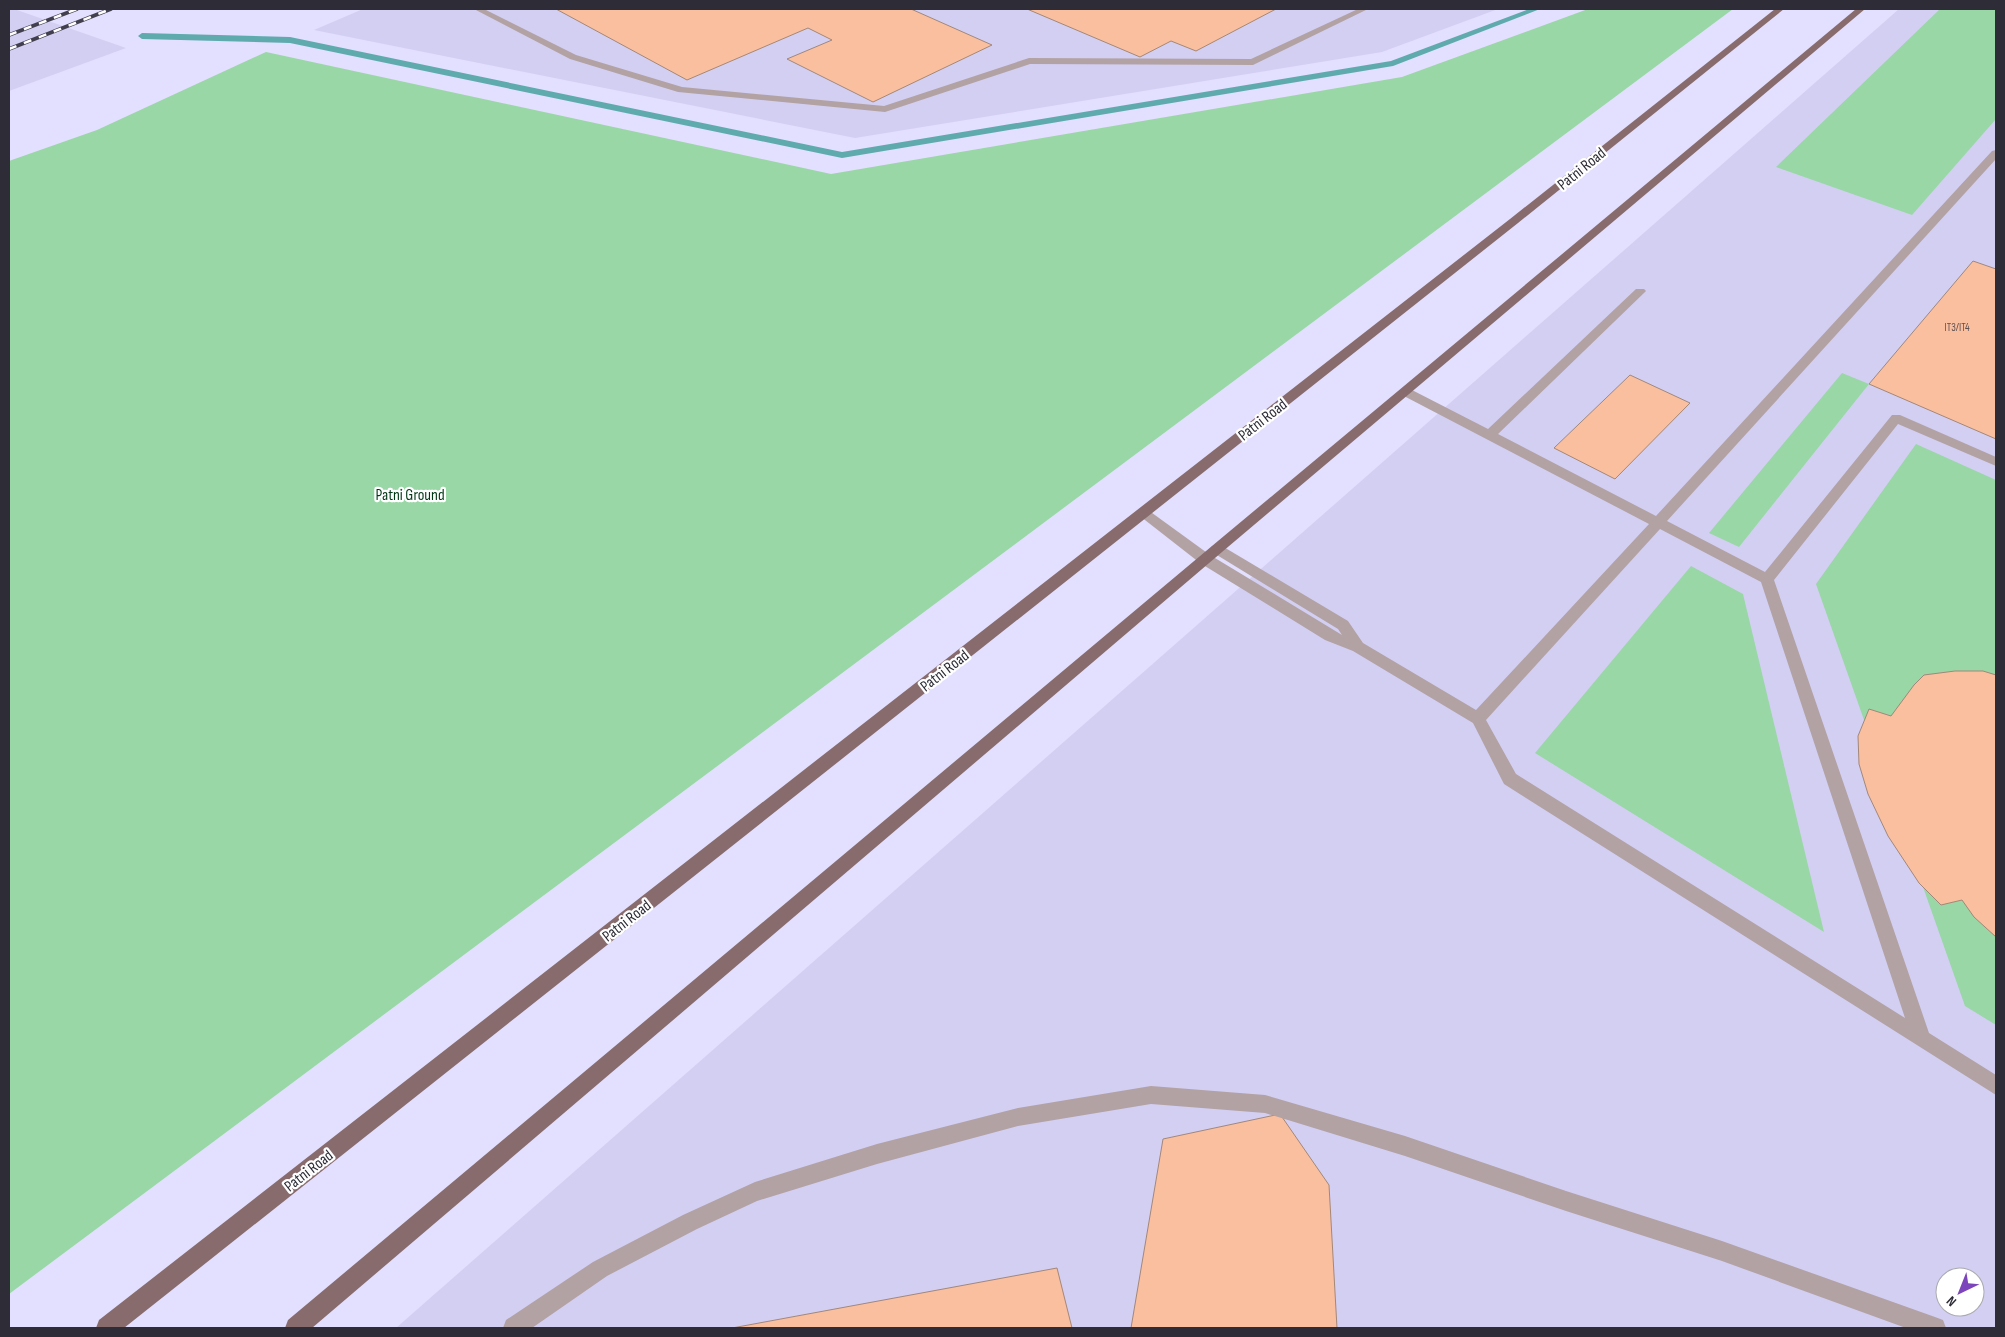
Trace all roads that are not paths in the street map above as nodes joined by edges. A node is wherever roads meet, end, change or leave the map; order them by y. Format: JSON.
{"nodes":[{"id":1,"x":478,"y":9,"type":"edge"},
{"id":2,"x":1364,"y":9,"type":"edge"},
{"id":3,"x":1780,"y":9,"type":"edge"},
{"id":4,"x":1862,"y":9,"type":"edge"},
{"id":5,"x":1996,"y":153,"type":"edge"},
{"id":6,"x":1640,"y":291,"type":"dead end"},
{"id":7,"x":1406,"y":392,"type":"junction"},
{"id":8,"x":1489,"y":435,"type":"junction"},
{"id":9,"x":1996,"y":462,"type":"edge"},
{"id":10,"x":1144,"y":513,"type":"junction"},
{"id":11,"x":1658,"y":522,"type":"junction"},
{"id":12,"x":1211,"y":554,"type":"junction"},
{"id":13,"x":1767,"y":579,"type":"junction"},
{"id":14,"x":1478,"y":719,"type":"junction"},
{"id":15,"x":1921,"y":1038,"type":"junction"},
{"id":16,"x":1996,"y":1086,"type":"edge"},
{"id":17,"x":107,"y":1328,"type":"edge"},
{"id":18,"x":296,"y":1328,"type":"edge"},
{"id":19,"x":514,"y":1328,"type":"edge"},
{"id":20,"x":1935,"y":1328,"type":"edge"}],
"edges":[{"from":1,"to":2,"type":"lane"},
{"from":3,"to":10,"type":"main road","name":"Patni Road"},
{"from":4,"to":7,"type":"main road"},
{"from":5,"to":11,"type":"lane"},
{"from":6,"to":8,"type":"lane"},
{"from":7,"to":8,"type":"lane"},
{"from":7,"to":12,"type":"main road"},
{"from":8,"to":11,"type":"lane"},
{"from":9,"to":13,"type":"lane"},
{"from":10,"to":12,"type":"lane"},
{"from":10,"to":17,"type":"main road","name":"Patni Road"},
{"from":11,"to":13,"type":"lane"},
{"from":11,"to":14,"type":"lane"},
{"from":12,"to":14,"type":"lane"},
{"from":12,"to":18,"type":"main road"},
{"from":13,"to":15,"type":"lane"},
{"from":14,"to":15,"type":"lane"},
{"from":15,"to":16,"type":"lane"},
{"from":19,"to":20,"type":"lane"}]}
